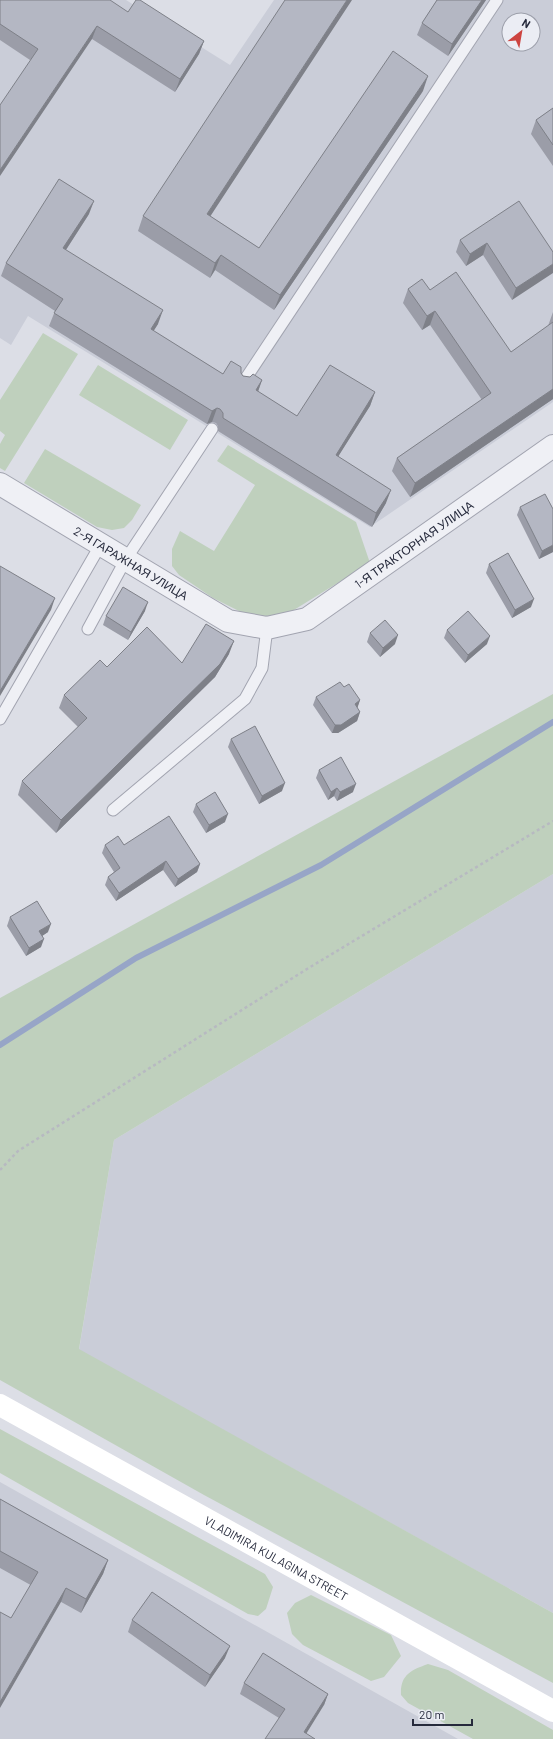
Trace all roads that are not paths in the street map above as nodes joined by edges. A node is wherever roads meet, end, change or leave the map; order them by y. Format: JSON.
{"nodes":[{"id":1,"x":497,"y":0,"type":"edge"},
{"id":2,"x":242,"y":384,"type":"edge"},
{"id":3,"x":212,"y":429,"type":"dead end"},
{"id":4,"x":553,"y":446,"type":"edge"},
{"id":5,"x":0,"y":484,"type":"edge"},
{"id":6,"x":101,"y":544,"type":"junction"},
{"id":7,"x":126,"y":559,"type":"junction"},
{"id":8,"x":267,"y":628,"type":"junction"},
{"id":9,"x":88,"y":629,"type":"dead end"},
{"id":10,"x":0,"y":719,"type":"edge"},
{"id":11,"x":113,"y":810,"type":"dead end"},
{"id":12,"x":0,"y":1405,"type":"edge"},
{"id":13,"x":553,"y":1711,"type":"edge"}],
"edges":[{"from":1,"to":2,"type":"lane"},
{"from":3,"to":7,"type":"lane"},
{"from":4,"to":8,"type":"street","name":"1-Я ТРАКТОРНАЯ УЛИЦА"},
{"from":5,"to":6,"type":"street","name":"2-Я ГАРАЖНАЯ УЛИЦА"},
{"from":6,"to":7,"type":"street","name":"2-Я ГАРАЖНАЯ УЛИЦА"},
{"from":6,"to":10,"type":"lane"},
{"from":7,"to":8,"type":"street","name":"2-Я ГАРАЖНАЯ УЛИЦА"},
{"from":7,"to":9,"type":"lane"},
{"from":8,"to":11,"type":"lane"},
{"from":12,"to":13,"type":"street","name":"VLADIMIRA KULAGINA STREET"}]}
